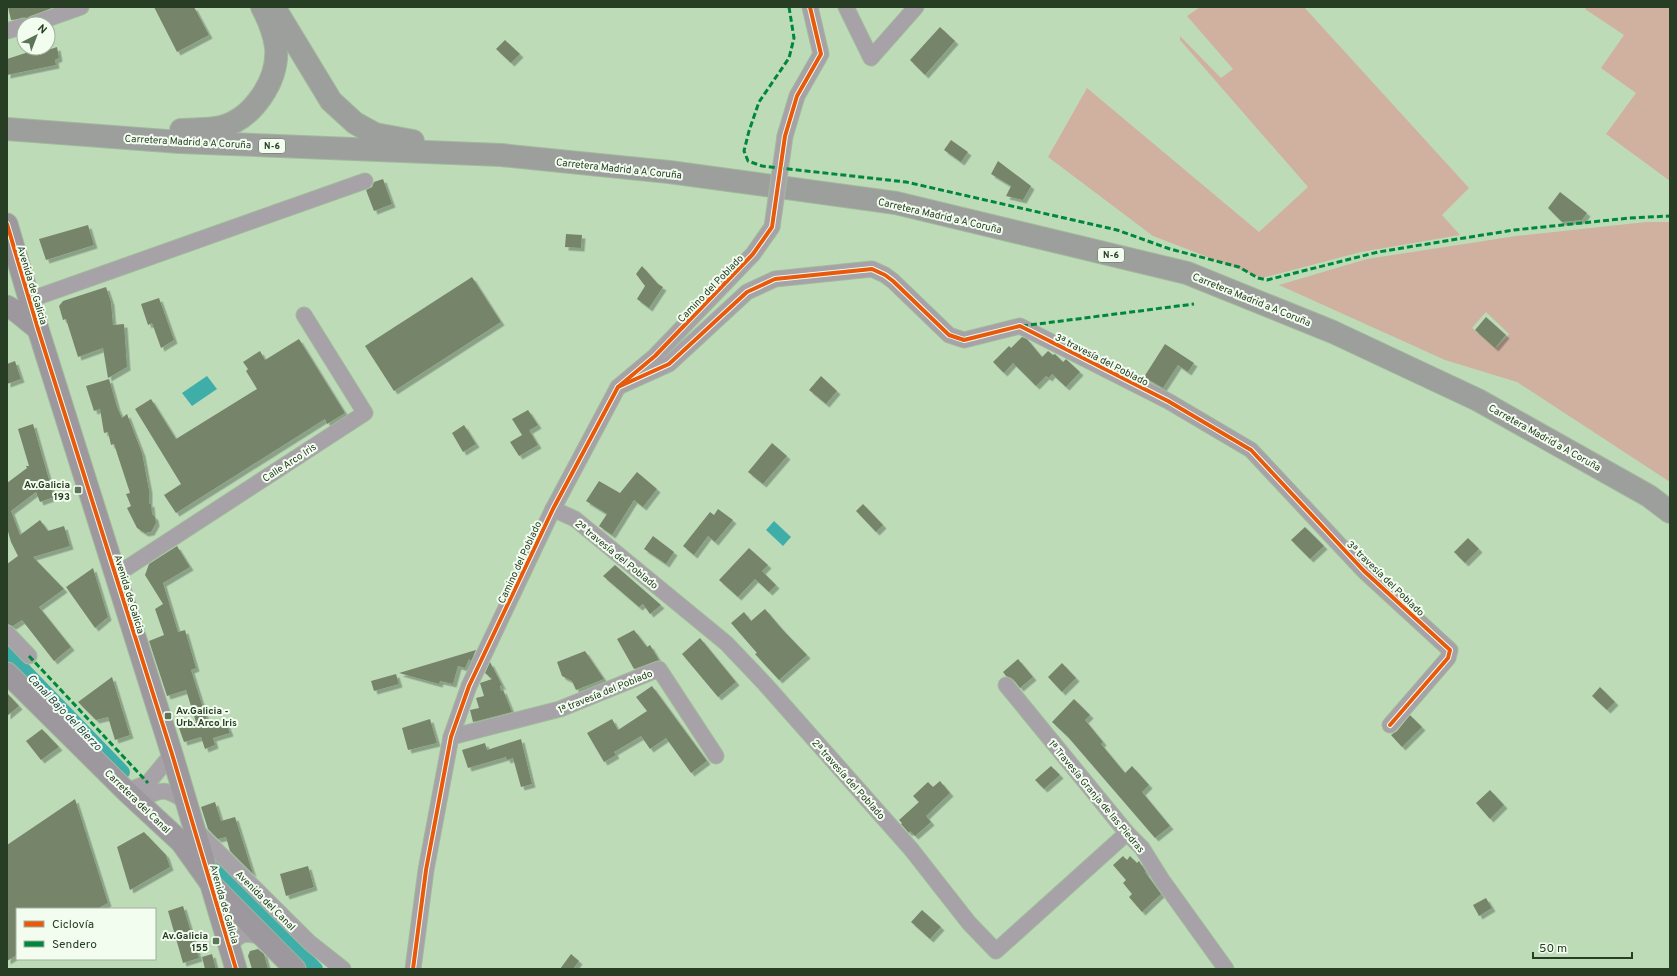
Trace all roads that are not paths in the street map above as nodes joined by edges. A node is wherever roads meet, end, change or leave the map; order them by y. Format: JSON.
{"nodes":[{"id":1,"x":81,"y":7,"type":"edge"},
{"id":2,"x":262,"y":7,"type":"edge"},
{"id":3,"x":274,"y":7,"type":"edge"},
{"id":4,"x":810,"y":7,"type":"edge"},
{"id":5,"x":846,"y":7,"type":"edge"},
{"id":6,"x":916,"y":7,"type":"edge"},
{"id":7,"x":56,"y":16,"type":"edge"},
{"id":8,"x":9,"y":129,"type":"edge"},
{"id":9,"x":43,"y":131,"type":"junction"},
{"id":10,"x":501,"y":155,"type":"junction"},
{"id":11,"x":365,"y":181,"type":"dead end"},
{"id":12,"x":7,"y":224,"type":"edge"},
{"id":13,"x":15,"y":278,"type":"edge"},
{"id":14,"x":7,"y":298,"type":"edge"},
{"id":15,"x":29,"y":300,"type":"junction"},
{"id":16,"x":7,"y":306,"type":"edge"},
{"id":17,"x":304,"y":314,"type":"dead end"},
{"id":18,"x":38,"y":329,"type":"junction"},
{"id":19,"x":618,"y":387,"type":"junction"},
{"id":20,"x":553,"y":509,"type":"junction"},
{"id":21,"x":1670,"y":512,"type":"edge"},
{"id":22,"x":116,"y":575,"type":"junction"},
{"id":23,"x":7,"y":633,"type":"edge"},
{"id":24,"x":29,"y":656,"type":"dead end"},
{"id":25,"x":7,"y":673,"type":"edge"},
{"id":26,"x":1006,"y":685,"type":"dead end"},
{"id":27,"x":1390,"y":725,"type":"dead end"},
{"id":28,"x":451,"y":737,"type":"junction"},
{"id":29,"x":172,"y":754,"type":"junction"},
{"id":30,"x":716,"y":756,"type":"dead end"},
{"id":31,"x":126,"y":791,"type":"junction"},
{"id":32,"x":187,"y":803,"type":"junction"},
{"id":33,"x":142,"y":806,"type":"junction"},
{"id":34,"x":195,"y":832,"type":"junction"},
{"id":35,"x":1127,"y":832,"type":"junction"},
{"id":36,"x":208,"y":875,"type":"junction"},
{"id":37,"x":263,"y":937,"type":"junction"},
{"id":38,"x":230,"y":947,"type":"junction"},
{"id":39,"x":236,"y":969,"type":"edge"},
{"id":40,"x":295,"y":969,"type":"edge"},
{"id":41,"x":343,"y":969,"type":"edge"},
{"id":42,"x":413,"y":969,"type":"edge"},
{"id":43,"x":1226,"y":969,"type":"edge"}],
"edges":[{"from":1,"to":7,"type":"street"},
{"from":2,"to":9,"type":"highway","number":"N-6"},
{"from":3,"to":10,"type":"highway","number":"N-6"},
{"from":4,"to":19,"type":"street","name":"Camino del Poblado","bridge":true},
{"from":5,"to":6,"type":"street"},
{"from":8,"to":9,"type":"highway","name":"Carretera Madrid a A Coruña","number":"N-6"},
{"from":9,"to":10,"type":"highway","name":"Carretera Madrid a A Coruña","number":"N-6"},
{"from":10,"to":21,"type":"highway","name":"Carretera Madrid a A Coruña","number":"N-6"},
{"from":11,"to":15,"type":"street"},
{"from":12,"to":13,"type":"main road","name":"Avenida de Galicia"},
{"from":13,"to":14,"type":"main road"},
{"from":13,"to":15,"type":"main road","name":"Avenida de Galicia"},
{"from":15,"to":18,"type":"main road","name":"Avenida de Galicia"},
{"from":16,"to":18,"type":"main road"},
{"from":17,"to":22,"type":"street","name":"Calle Arco Iris"},
{"from":18,"to":22,"type":"main road","name":"Avenida de Galicia"},
{"from":19,"to":20,"type":"street","name":"Camino del Poblado"},
{"from":19,"to":27,"type":"street","name":"3ª travesía del Poblado"},
{"from":20,"to":28,"type":"street","name":"Camino del Poblado"},
{"from":20,"to":35,"type":"street","name":"2ª travesía del Poblado"},
{"from":22,"to":29,"type":"main road","name":"Avenida de Galicia"},
{"from":23,"to":24,"type":"street"},
{"from":25,"to":31,"type":"main road","name":"Carretera del Canal"},
{"from":26,"to":35,"type":"street","name":"1ª Travesía Granja de las Piedras"},
{"from":28,"to":30,"type":"street","name":"1ª travesía del Poblado"},
{"from":28,"to":42,"type":"street","name":"Camino del Poblado"},
{"from":29,"to":31,"type":"street"},
{"from":29,"to":32,"type":"main road","name":"Avenida de Galicia"},
{"from":31,"to":33,"type":"main road","name":"Carretera del Canal"},
{"from":32,"to":33,"type":"street"},
{"from":32,"to":34,"type":"main road","name":"Avenida de Galicia"},
{"from":33,"to":36,"type":"main road","name":"Carretera del Canal"},
{"from":34,"to":36,"type":"main road","name":"Avenida de Galicia"},
{"from":34,"to":41,"type":"street","name":"Avenida del Canal"},
{"from":35,"to":43,"type":"street","name":"1ª Travesía Granja de las Piedras"},
{"from":36,"to":37,"type":"main road"},
{"from":36,"to":38,"type":"main road","name":"Avenida de Galicia"},
{"from":37,"to":38,"type":"street"},
{"from":37,"to":40,"type":"main road"},
{"from":38,"to":39,"type":"main road","name":"Avenida de Galicia"}]}
